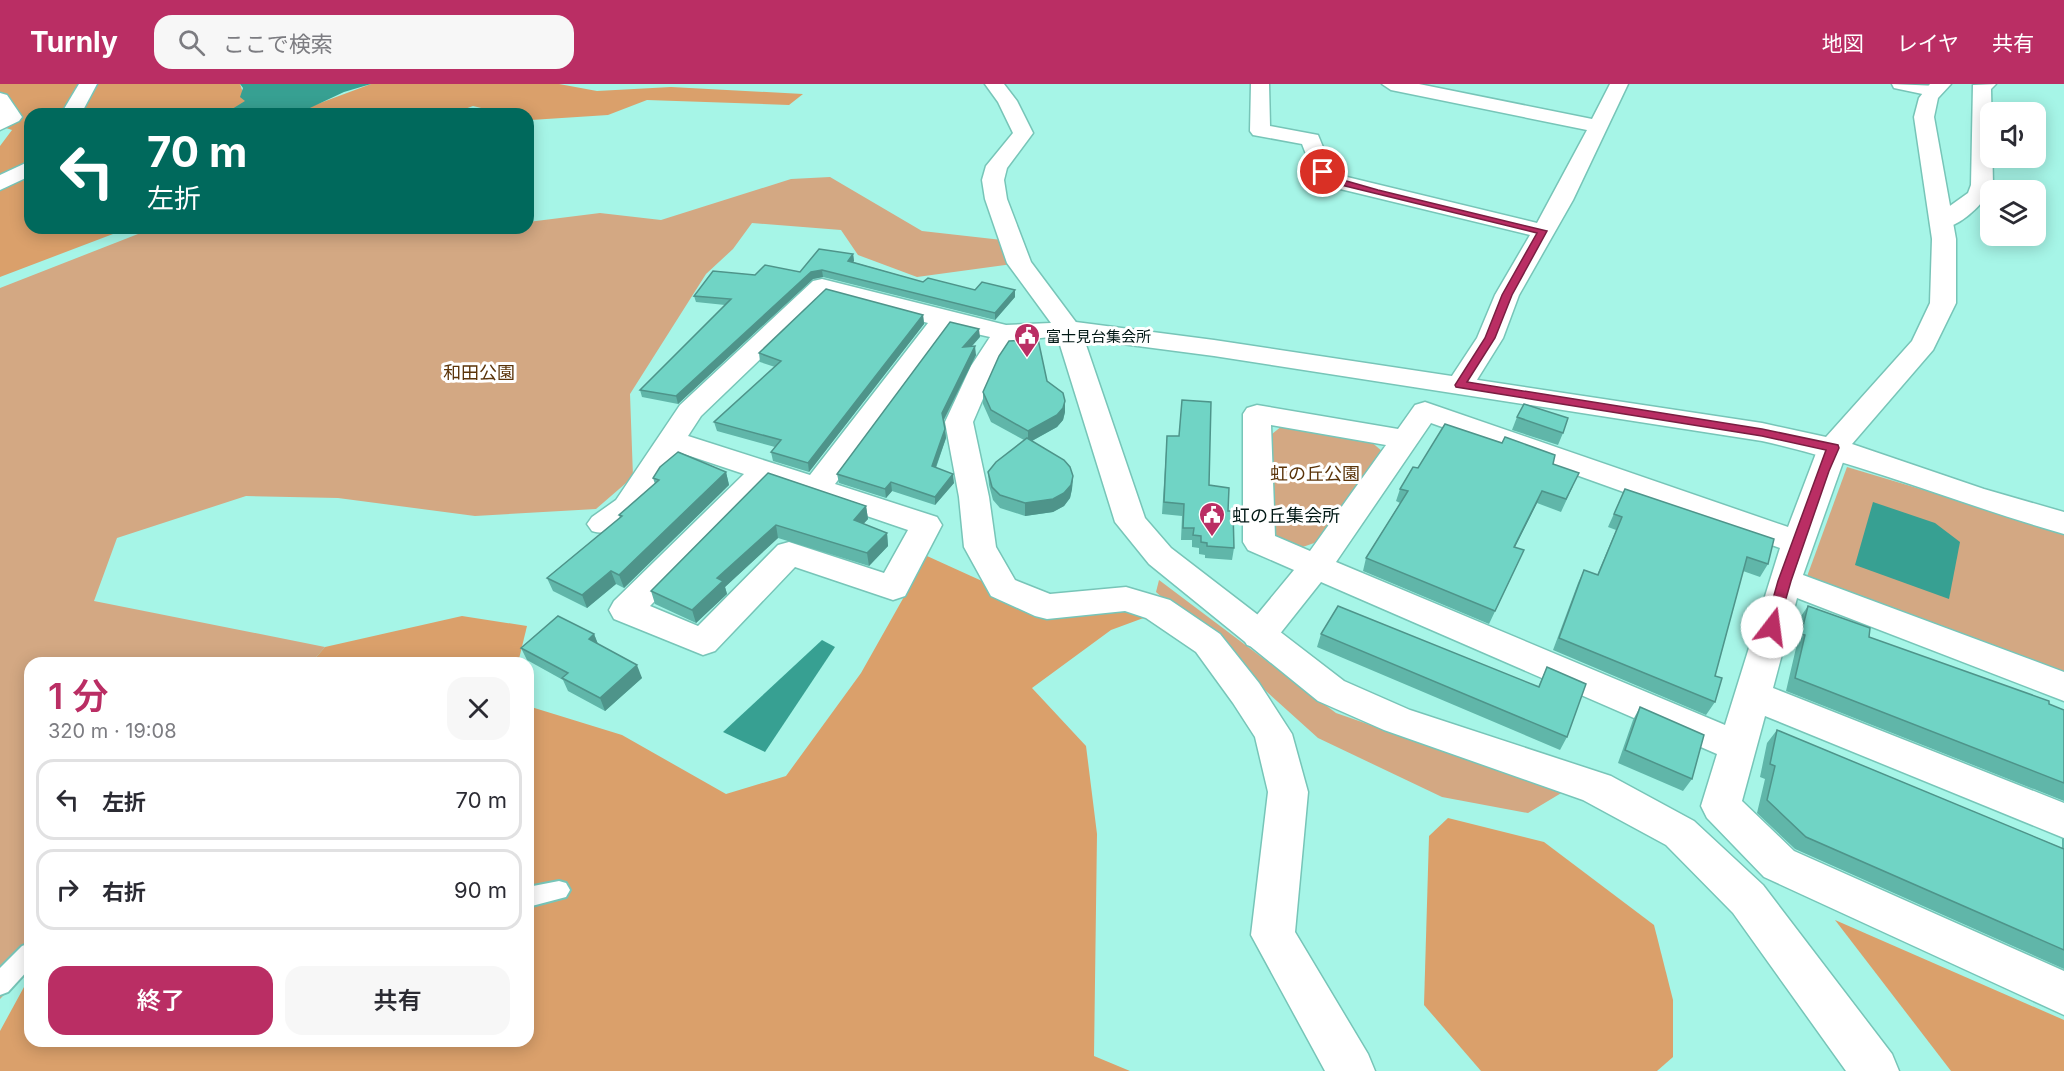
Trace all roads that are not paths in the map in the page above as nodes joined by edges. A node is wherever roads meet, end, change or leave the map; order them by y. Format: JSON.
{"nodes":[{"id":1,"x":88,"y":84,"type":"edge"},
{"id":2,"x":994,"y":84,"type":"edge"},
{"id":3,"x":1390,"y":84,"type":"edge"},
{"id":4,"x":1619,"y":84,"type":"edge"},
{"id":5,"x":1901,"y":84,"type":"edge"},
{"id":6,"x":1987,"y":84,"type":"edge"},
{"id":7,"x":1265,"y":86,"type":"edge"},
{"id":8,"x":1937,"y":87,"type":"edge"},
{"id":9,"x":5,"y":94,"type":"edge"},
{"id":10,"x":74,"y":108,"type":"edge"},
{"id":11,"x":0,"y":124,"type":"edge"},
{"id":12,"x":1598,"y":126,"type":"junction"},
{"id":13,"x":24,"y":170,"type":"edge"},
{"id":14,"x":0,"y":184,"type":"edge"},
{"id":15,"x":1941,"y":223,"type":"junction"},
{"id":16,"x":1543,"y":231,"type":"junction"},
{"id":17,"x":944,"y":320,"type":"junction"},
{"id":18,"x":1068,"y":329,"type":"junction"},
{"id":19,"x":1006,"y":333,"type":"junction"},
{"id":20,"x":1460,"y":385,"type":"junction"},
{"id":21,"x":1404,"y":439,"type":"junction"},
{"id":22,"x":672,"y":440,"type":"junction"},
{"id":23,"x":1833,"y":448,"type":"junction"},
{"id":24,"x":765,"y":471,"type":"junction"},
{"id":25,"x":816,"y":488,"type":"junction"},
{"id":26,"x":2064,"y":523,"type":"edge"},
{"id":27,"x":603,"y":524,"type":"dead end"},
{"id":28,"x":1798,"y":542,"type":"junction"},
{"id":29,"x":1316,"y":566,"type":"junction"},
{"id":30,"x":1785,"y":581,"type":"junction"},
{"id":31,"x":1259,"y":636,"type":"junction"},
{"id":32,"x":2064,"y":687,"type":"edge"},
{"id":33,"x":1754,"y":696,"type":"junction"},
{"id":34,"x":1739,"y":747,"type":"junction"},
{"id":35,"x":2064,"y":821,"type":"edge"},
{"id":36,"x":559,"y":890,"type":"dead end"},
{"id":37,"x":534,"y":896,"type":"edge"},
{"id":38,"x":24,"y":959,"type":"edge"},
{"id":39,"x":0,"y":984,"type":"edge"},
{"id":40,"x":2064,"y":993,"type":"edge"},
{"id":41,"x":1351,"y":1071,"type":"edge"},
{"id":42,"x":1875,"y":1071,"type":"edge"}],
"edges":[{"from":1,"to":10,"type":"street"},
{"from":2,"to":18,"type":"street"},
{"from":3,"to":12,"type":"street"},
{"from":4,"to":12,"type":"street"},
{"from":5,"to":8,"type":"street"},
{"from":6,"to":15,"type":"street"},
{"from":7,"to":16,"type":"street"},
{"from":8,"to":15,"type":"street"},
{"from":9,"to":11,"type":"street"},
{"from":12,"to":16,"type":"street"},
{"from":13,"to":14,"type":"street"},
{"from":15,"to":23,"type":"street"},
{"from":16,"to":20,"type":"street"},
{"from":17,"to":19,"type":"street"},
{"from":17,"to":22,"type":"street"},
{"from":17,"to":25,"type":"street"},
{"from":18,"to":19,"type":"street"},
{"from":18,"to":20,"type":"street"},
{"from":18,"to":31,"type":"street"},
{"from":19,"to":41,"type":"street"},
{"from":20,"to":23,"type":"street"},
{"from":21,"to":28,"type":"street"},
{"from":21,"to":29,"type":"street"},
{"from":21,"to":29,"type":"street"},
{"from":22,"to":24,"type":"street"},
{"from":22,"to":27,"type":"street"},
{"from":23,"to":26,"type":"street"},
{"from":23,"to":28,"type":"street"},
{"from":24,"to":25,"type":"street"},
{"from":24,"to":25,"type":"street"},
{"from":28,"to":30,"type":"street"},
{"from":29,"to":31,"type":"street"},
{"from":29,"to":34,"type":"street"},
{"from":30,"to":32,"type":"street"},
{"from":30,"to":33,"type":"street"},
{"from":31,"to":42,"type":"street"},
{"from":33,"to":34,"type":"street"},
{"from":33,"to":35,"type":"street"},
{"from":34,"to":40,"type":"street"},
{"from":36,"to":37,"type":"lane"},
{"from":38,"to":39,"type":"lane"}]}
